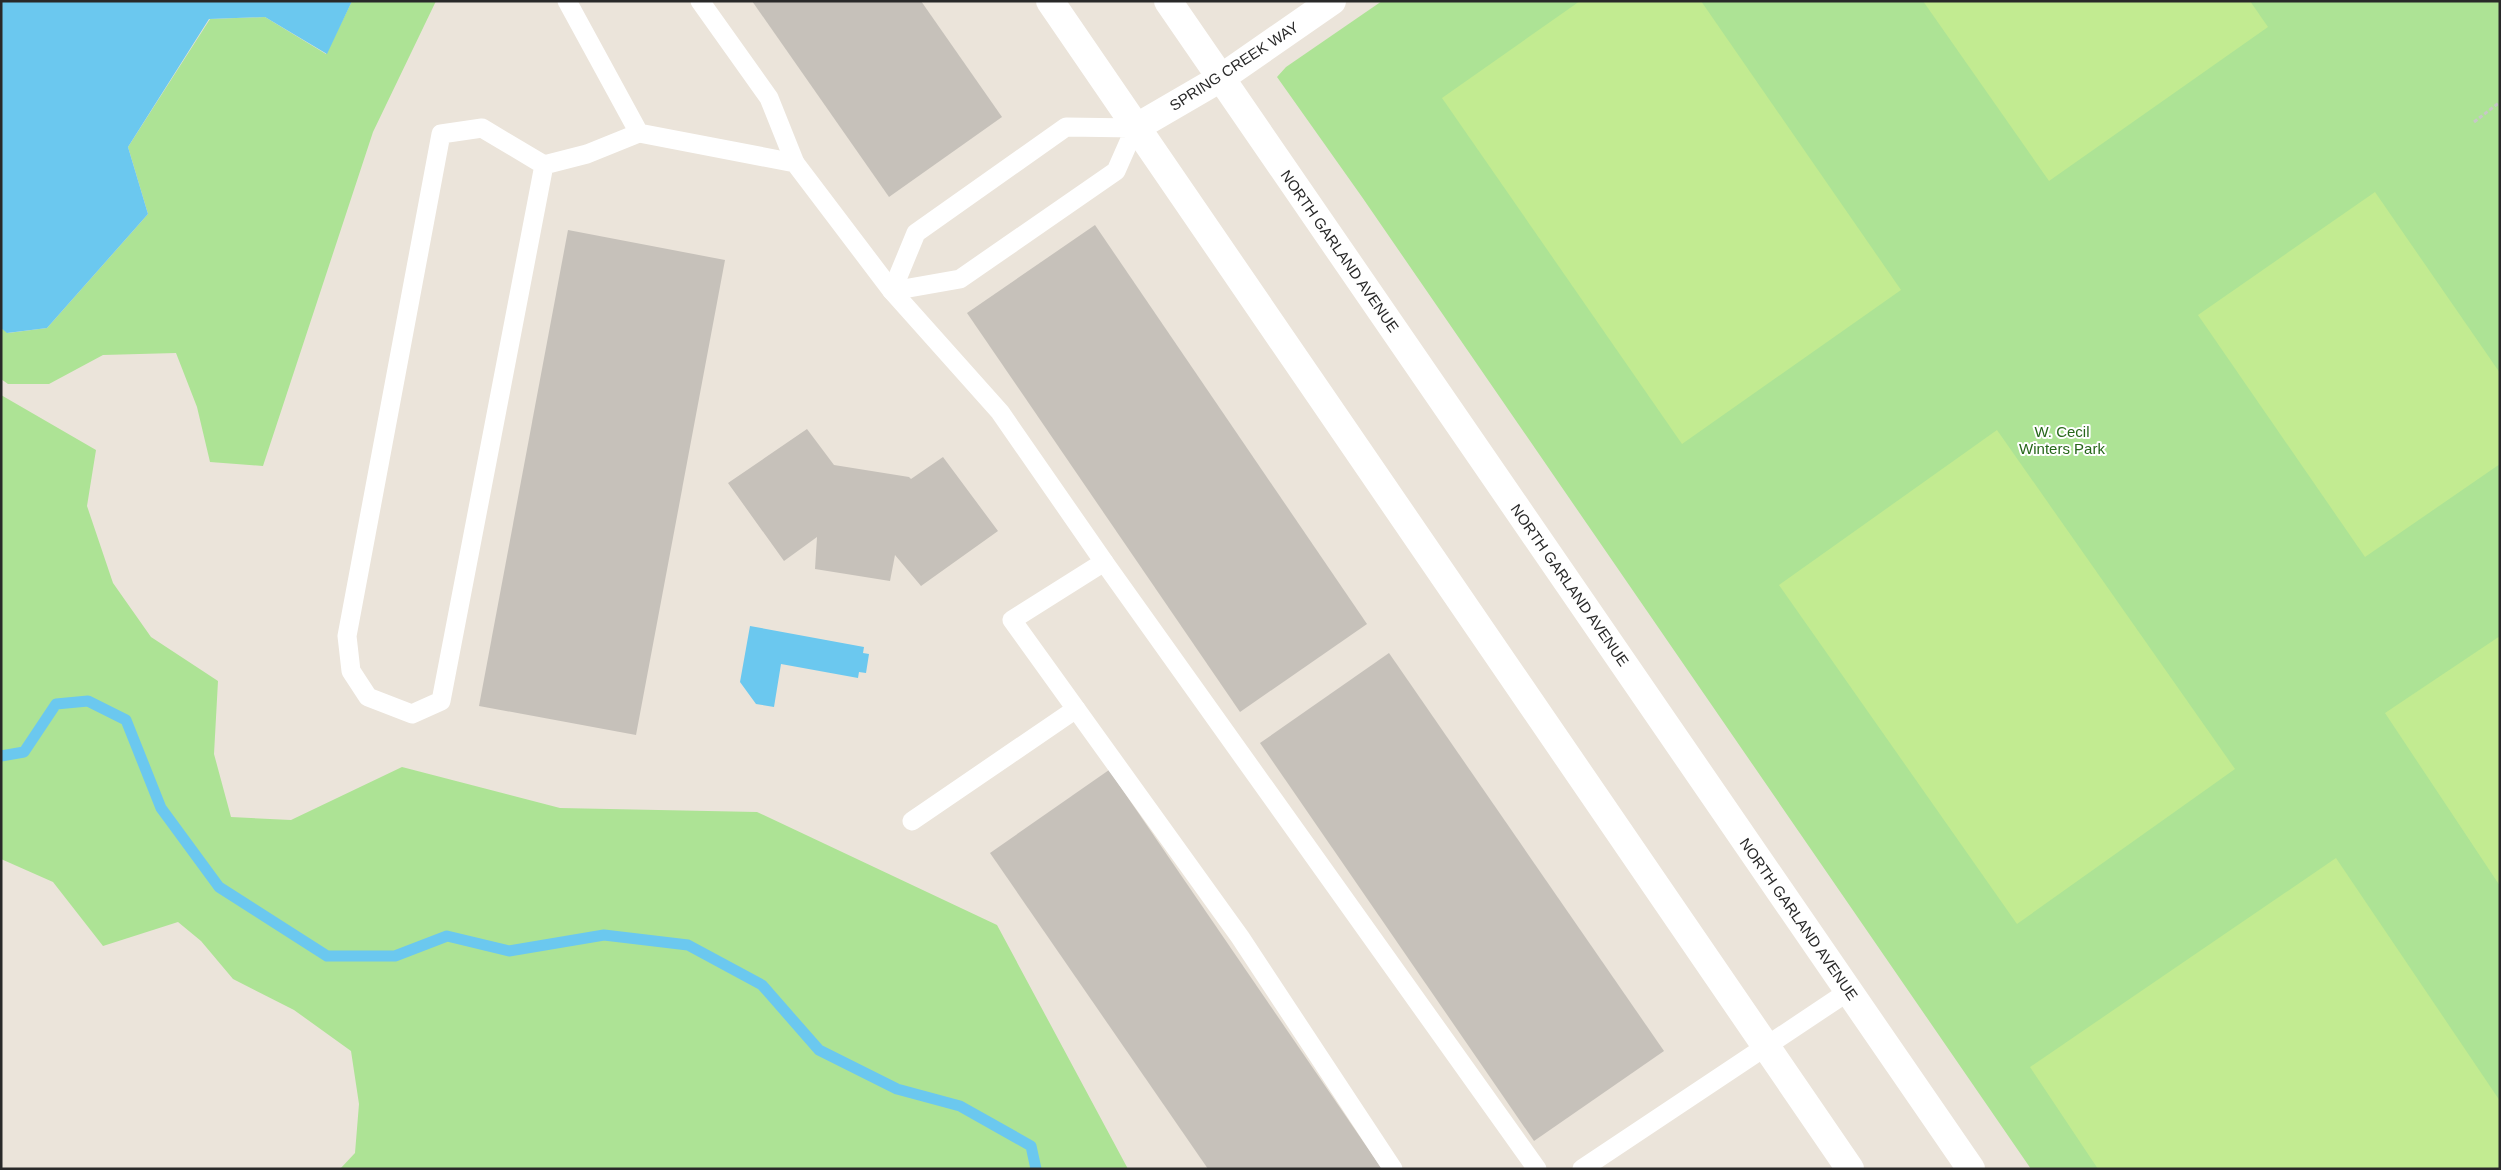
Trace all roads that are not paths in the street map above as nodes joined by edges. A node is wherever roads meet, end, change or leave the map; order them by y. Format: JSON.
{"nodes":[{"id":1,"x":567,"y":1,"type":"edge"},
{"id":2,"x":700,"y":1,"type":"edge"},
{"id":3,"x":1050,"y":1,"type":"edge"},
{"id":4,"x":1168,"y":1,"type":"edge"},
{"id":5,"x":1332,"y":1,"type":"edge"},
{"id":6,"x":1221,"y":78,"type":"junction"},
{"id":7,"x":1135,"y":128,"type":"junction"},
{"id":8,"x":639,"y":134,"type":"junction"},
{"id":9,"x":795,"y":163,"type":"junction"},
{"id":10,"x":544,"y":165,"type":"junction"},
{"id":11,"x":892,"y":291,"type":"junction"},
{"id":12,"x":1104,"y":562,"type":"junction"},
{"id":13,"x":1076,"y":709,"type":"junction"},
{"id":14,"x":912,"y":821,"type":"dead end"},
{"id":15,"x":1849,"y":991,"type":"junction"},
{"id":16,"x":1766,"y":1046,"type":"junction"},
{"id":17,"x":1393,"y":1169,"type":"edge"},
{"id":18,"x":1537,"y":1169,"type":"edge"},
{"id":19,"x":1582,"y":1169,"type":"edge"},
{"id":20,"x":1850,"y":1169,"type":"edge"},
{"id":21,"x":1971,"y":1169,"type":"edge"}],
"edges":[{"from":1,"to":8,"type":"lane"},
{"from":2,"to":9,"type":"lane"},
{"from":3,"to":7,"type":"main road"},
{"from":4,"to":6,"type":"main road","name":"NORTH GARLAND AVENUE"},
{"from":5,"to":6,"type":"main road","name":"SPRING CREEK WAY"},
{"from":6,"to":7,"type":"main road","name":"SPRING CREEK WAY"},
{"from":6,"to":15,"type":"main road","name":"NORTH GARLAND AVENUE"},
{"from":7,"to":11,"type":"lane"},
{"from":7,"to":11,"type":"lane"},
{"from":7,"to":16,"type":"main road"},
{"from":8,"to":9,"type":"lane"},
{"from":8,"to":10,"type":"lane"},
{"from":9,"to":11,"type":"lane"},
{"from":10,"to":10,"type":"lane"},
{"from":11,"to":12,"type":"lane"},
{"from":12,"to":13,"type":"lane"},
{"from":12,"to":18,"type":"lane"},
{"from":13,"to":14,"type":"lane"},
{"from":13,"to":17,"type":"lane"},
{"from":15,"to":16,"type":"lane"},
{"from":15,"to":21,"type":"main road","name":"NORTH GARLAND AVENUE"},
{"from":16,"to":19,"type":"lane"},
{"from":16,"to":20,"type":"main road"}]}
